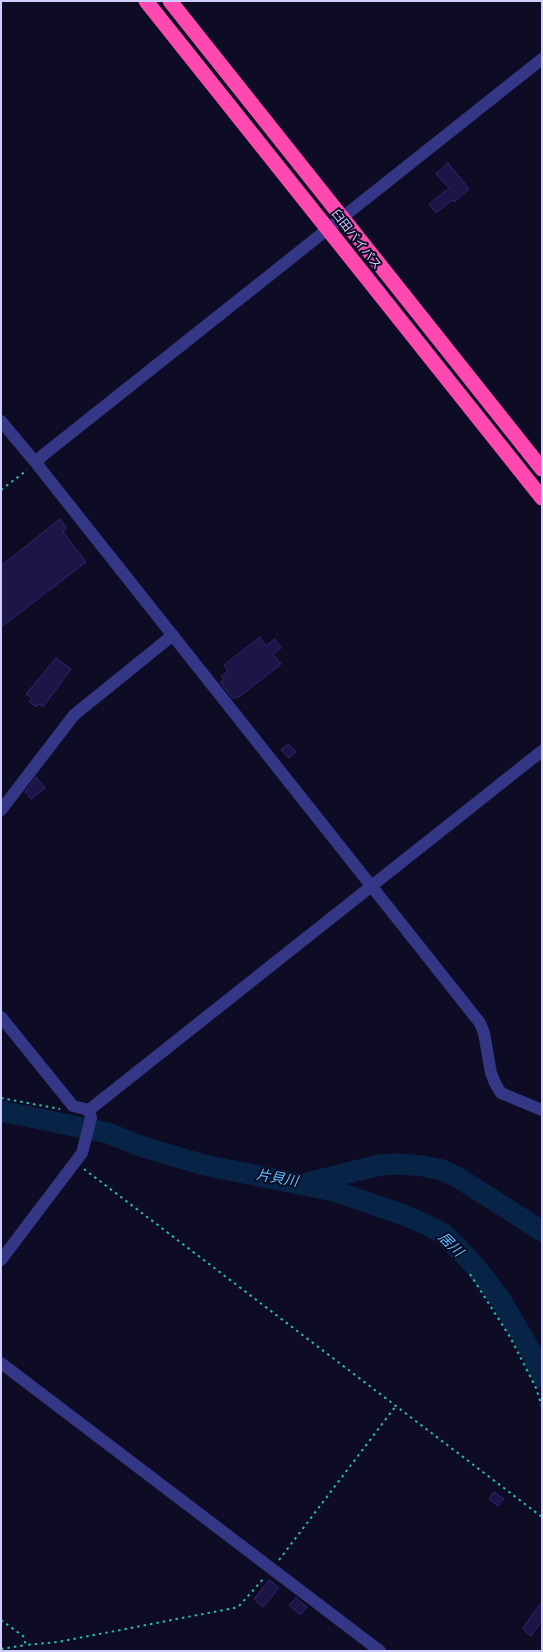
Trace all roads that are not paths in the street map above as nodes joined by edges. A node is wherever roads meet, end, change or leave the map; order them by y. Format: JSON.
{"nodes":[{"id":1,"x":146,"y":1,"type":"edge"},
{"id":2,"x":170,"y":1,"type":"edge"},
{"id":3,"x":542,"y":59,"type":"edge"},
{"id":4,"x":342,"y":218,"type":"junction"},
{"id":5,"x":328,"y":229,"type":"junction"},
{"id":6,"x":1,"y":421,"type":"edge"},
{"id":7,"x":36,"y":462,"type":"junction"},
{"id":8,"x":542,"y":469,"type":"edge"},
{"id":9,"x":542,"y":498,"type":"edge"},
{"id":10,"x":173,"y":635,"type":"junction"},
{"id":11,"x":542,"y":751,"type":"edge"},
{"id":12,"x":1,"y":810,"type":"edge"},
{"id":13,"x":371,"y":886,"type":"junction"},
{"id":14,"x":1,"y":1017,"type":"edge"},
{"id":15,"x":542,"y":1110,"type":"edge"},
{"id":16,"x":88,"y":1112,"type":"junction"},
{"id":17,"x":1,"y":1260,"type":"edge"},
{"id":18,"x":1,"y":1363,"type":"edge"},
{"id":19,"x":380,"y":1651,"type":"edge"}],
"edges":[{"from":1,"to":5,"type":"highway","name":"臼田バイパス"},
{"from":2,"to":4,"type":"highway","name":"臼田バイパス"},
{"from":3,"to":4,"type":"street"},
{"from":4,"to":5,"type":"street"},
{"from":4,"to":8,"type":"highway","name":"臼田バイパス"},
{"from":5,"to":7,"type":"street"},
{"from":5,"to":9,"type":"highway","name":"臼田バイパス"},
{"from":6,"to":7,"type":"street"},
{"from":7,"to":10,"type":"street"},
{"from":10,"to":12,"type":"street"},
{"from":10,"to":13,"type":"street"},
{"from":11,"to":13,"type":"street"},
{"from":13,"to":15,"type":"street"},
{"from":13,"to":16,"type":"street"},
{"from":14,"to":16,"type":"street"},
{"from":16,"to":17,"type":"street"},
{"from":18,"to":19,"type":"street"}]}
